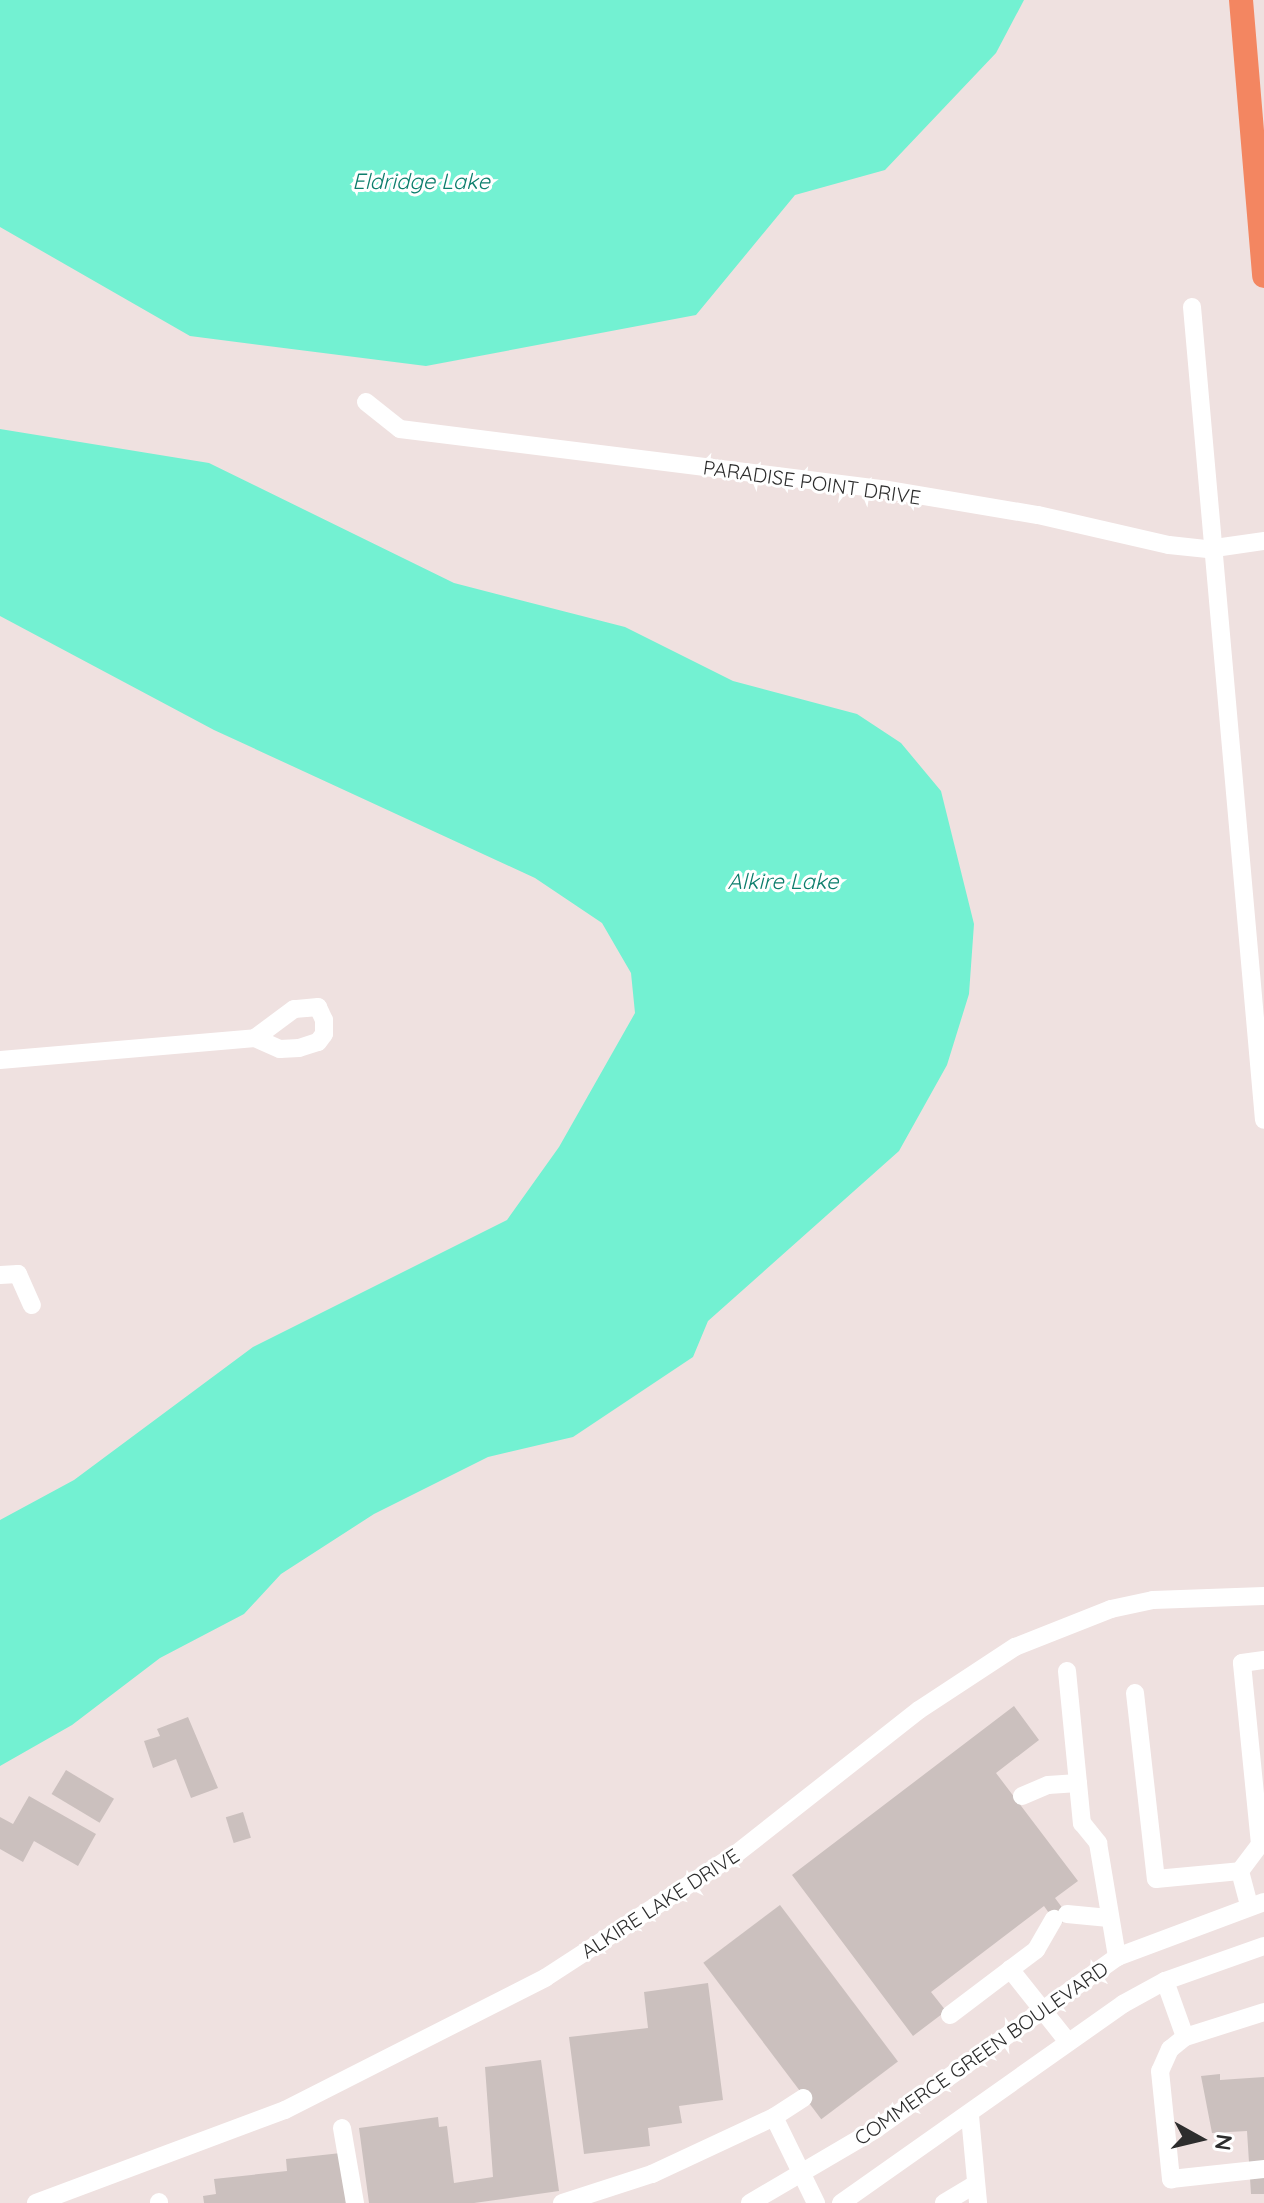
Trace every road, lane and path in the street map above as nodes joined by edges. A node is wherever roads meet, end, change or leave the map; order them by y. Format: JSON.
{"nodes":[{"id":1,"x":1241,"y":0,"type":"edge"},
{"id":2,"x":1264,"y":276,"type":"edge"},
{"id":3,"x":1192,"y":307,"type":"dead end"},
{"id":4,"x":366,"y":402,"type":"dead end"},
{"id":5,"x":1264,"y":541,"type":"edge"},
{"id":6,"x":1217,"y":547,"type":"junction"},
{"id":7,"x":255,"y":1038,"type":"dead end"},
{"id":8,"x":0,"y":1060,"type":"edge"},
{"id":9,"x":1264,"y":1120,"type":"edge"},
{"id":10,"x":0,"y":1275,"type":"edge"},
{"id":11,"x":32,"y":1305,"type":"dead end"},
{"id":12,"x":1264,"y":1596,"type":"edge"},
{"id":13,"x":1264,"y":1660,"type":"edge"},
{"id":14,"x":1067,"y":1671,"type":"dead end"},
{"id":15,"x":1135,"y":1693,"type":"dead end"},
{"id":16,"x":1078,"y":1783,"type":"junction"},
{"id":17,"x":1022,"y":1796,"type":"dead end"},
{"id":18,"x":1262,"y":1844,"type":"edge"},
{"id":19,"x":1240,"y":1871,"type":"junction"},
{"id":20,"x":1256,"y":1903,"type":"edge"},
{"id":21,"x":1109,"y":1918,"type":"junction"},
{"id":22,"x":1264,"y":1946,"type":"edge"},
{"id":23,"x":1117,"y":1957,"type":"junction"},
{"id":24,"x":1010,"y":1969,"type":"junction"},
{"id":25,"x":1165,"y":1981,"type":"junction"},
{"id":26,"x":1038,"y":2009,"type":"junction"},
{"id":27,"x":1264,"y":2012,"type":"edge"},
{"id":28,"x":950,"y":2015,"type":"dead end"},
{"id":29,"x":1185,"y":2037,"type":"junction"},
{"id":30,"x":1068,"y":2042,"type":"junction"},
{"id":31,"x":803,"y":2098,"type":"dead end"},
{"id":32,"x":970,"y":2116,"type":"junction"},
{"id":33,"x":774,"y":2117,"type":"junction"},
{"id":34,"x":342,"y":2128,"type":"dead end"},
{"id":35,"x":1264,"y":2169,"type":"edge"},
{"id":36,"x":805,"y":2174,"type":"junction"},
{"id":37,"x":976,"y":2184,"type":"junction"},
{"id":38,"x":36,"y":2203,"type":"edge"},
{"id":39,"x":355,"y":2203,"type":"edge"},
{"id":40,"x":562,"y":2203,"type":"edge"},
{"id":41,"x":750,"y":2203,"type":"edge"},
{"id":42,"x":816,"y":2203,"type":"edge"},
{"id":43,"x":841,"y":2203,"type":"edge"},
{"id":44,"x":944,"y":2203,"type":"edge"},
{"id":45,"x":978,"y":2203,"type":"edge"}],
"edges":[{"from":1,"to":2,"type":"main road"},
{"from":3,"to":6,"type":"street"},
{"from":4,"to":6,"type":"street","name":"PARADISE POINT DRIVE"},
{"from":5,"to":6,"type":"street","name":"PARADISE POINT DRIVE"},
{"from":6,"to":9,"type":"street"},
{"from":7,"to":8,"type":"street"},
{"from":10,"to":11,"type":"street"},
{"from":12,"to":38,"type":"street","name":"ALKIRE LAKE DRIVE"},
{"from":13,"to":18,"type":"street"},
{"from":14,"to":16,"type":"street"},
{"from":15,"to":19,"type":"street"},
{"from":16,"to":17,"type":"street"},
{"from":16,"to":21,"type":"street"},
{"from":18,"to":19,"type":"street"},
{"from":19,"to":20,"type":"street"},
{"from":20,"to":23,"type":"street","name":"COMMERCE GREEN BOULEVARD"},
{"from":21,"to":23,"type":"street"},
{"from":21,"to":24,"type":"street"},
{"from":22,"to":25,"type":"street","name":"COMMERCE GREEN BOULEVARD"},
{"from":23,"to":26,"type":"street","name":"COMMERCE GREEN BOULEVARD"},
{"from":24,"to":26,"type":"street"},
{"from":24,"to":28,"type":"street"},
{"from":25,"to":29,"type":"street"},
{"from":25,"to":30,"type":"street","name":"COMMERCE GREEN BOULEVARD"},
{"from":26,"to":30,"type":"street"},
{"from":26,"to":36,"type":"street","name":"COMMERCE GREEN BOULEVARD"},
{"from":27,"to":29,"type":"street"},
{"from":29,"to":35,"type":"street"},
{"from":30,"to":32,"type":"street","name":"COMMERCE GREEN BOULEVARD"},
{"from":31,"to":33,"type":"street"},
{"from":32,"to":37,"type":"street"},
{"from":32,"to":43,"type":"street","name":"COMMERCE GREEN BOULEVARD"},
{"from":33,"to":36,"type":"street"},
{"from":33,"to":40,"type":"street"},
{"from":34,"to":39,"type":"street"},
{"from":36,"to":41,"type":"street","name":"COMMERCE GREEN BOULEVARD"},
{"from":36,"to":42,"type":"street"},
{"from":37,"to":44,"type":"street"},
{"from":37,"to":45,"type":"street"}]}
